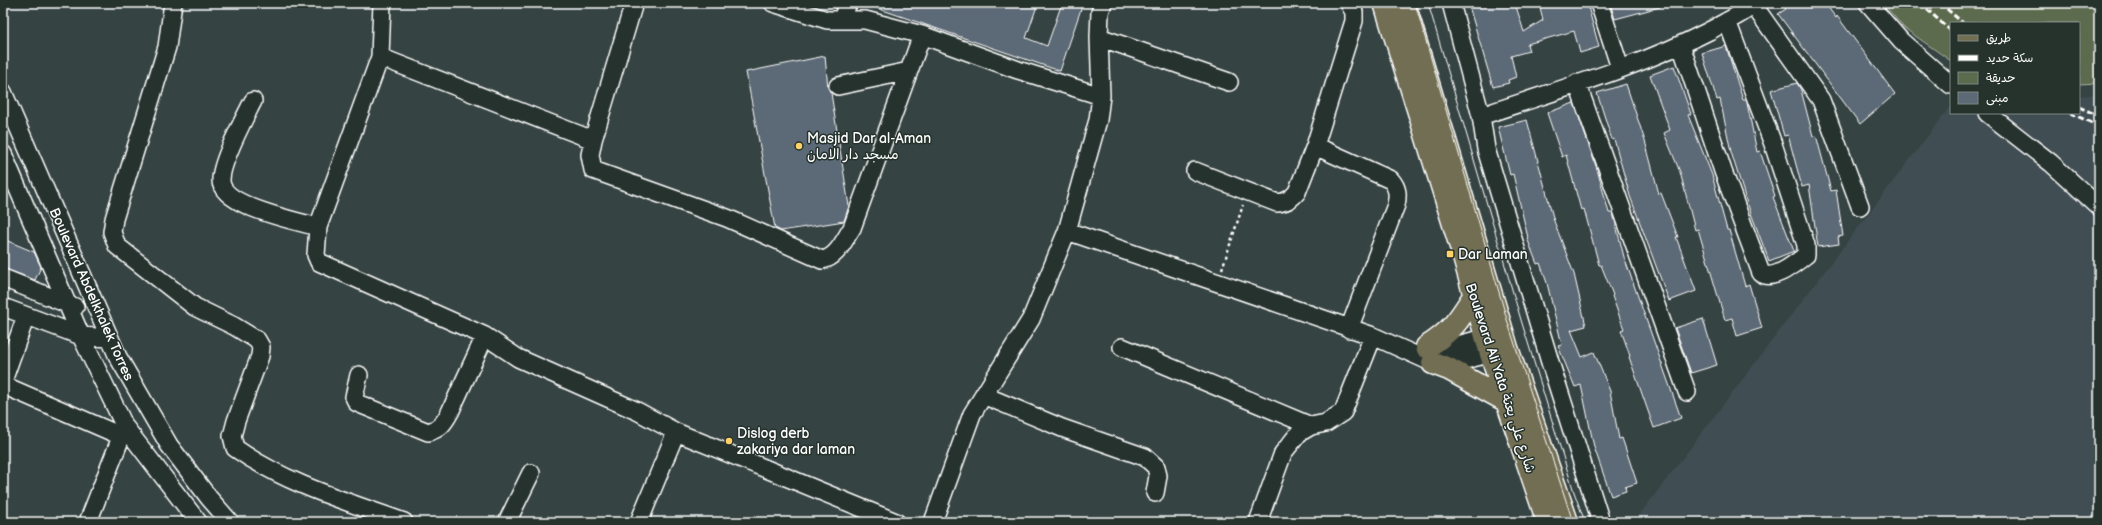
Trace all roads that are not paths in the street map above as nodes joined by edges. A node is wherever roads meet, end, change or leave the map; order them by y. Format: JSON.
{"nodes":[{"id":1,"x":173,"y":3,"type":"edge"},
{"id":2,"x":382,"y":3,"type":"edge"},
{"id":3,"x":634,"y":3,"type":"edge"},
{"id":4,"x":773,"y":3,"type":"edge"},
{"id":5,"x":848,"y":3,"type":"edge"},
{"id":6,"x":1102,"y":3,"type":"edge"},
{"id":7,"x":1349,"y":3,"type":"edge"},
{"id":8,"x":1385,"y":3,"type":"edge"},
{"id":9,"x":1404,"y":3,"type":"edge"},
{"id":10,"x":1451,"y":3,"type":"edge"},
{"id":11,"x":1599,"y":3,"type":"edge"},
{"id":12,"x":1868,"y":3,"type":"edge"},
{"id":13,"x":1754,"y":4,"type":"edge"},
{"id":14,"x":842,"y":19,"type":"junction"},
{"id":15,"x":1727,"y":21,"type":"junction"},
{"id":16,"x":922,"y":35,"type":"junction"},
{"id":17,"x":1099,"y":36,"type":"junction"},
{"id":18,"x":1681,"y":45,"type":"junction"},
{"id":19,"x":380,"y":58,"type":"junction"},
{"id":20,"x":1620,"y":68,"type":"junction"},
{"id":21,"x":909,"y":71,"type":"junction"},
{"id":22,"x":1229,"y":82,"type":"dead end"},
{"id":23,"x":1577,"y":83,"type":"junction"},
{"id":24,"x":1950,"y":84,"type":"edge"},
{"id":25,"x":838,"y":86,"type":"dead end"},
{"id":26,"x":3,"y":92,"type":"edge"},
{"id":27,"x":1101,"y":96,"type":"junction"},
{"id":28,"x":253,"y":100,"type":"dead end"},
{"id":29,"x":1988,"y":114,"type":"edge"},
{"id":30,"x":1481,"y":116,"type":"junction"},
{"id":31,"x":593,"y":140,"type":"junction"},
{"id":32,"x":1315,"y":146,"type":"junction"},
{"id":33,"x":3,"y":154,"type":"edge"},
{"id":34,"x":1195,"y":171,"type":"dead end"},
{"id":35,"x":1860,"y":206,"type":"dead end"},
{"id":36,"x":2099,"y":207,"type":"edge"},
{"id":37,"x":318,"y":227,"type":"junction"},
{"id":38,"x":1067,"y":231,"type":"junction"},
{"id":39,"x":3,"y":278,"type":"edge"},
{"id":40,"x":1474,"y":296,"type":"junction"},
{"id":41,"x":70,"y":306,"type":"junction"},
{"id":42,"x":3,"y":307,"type":"edge"},
{"id":43,"x":99,"y":312,"type":"junction"},
{"id":44,"x":26,"y":316,"type":"junction"},
{"id":45,"x":1349,"y":329,"type":"junction"},
{"id":46,"x":82,"y":336,"type":"junction"},
{"id":47,"x":485,"y":336,"type":"junction"},
{"id":48,"x":1373,"y":336,"type":"junction"},
{"id":49,"x":109,"y":338,"type":"junction"},
{"id":50,"x":1497,"y":343,"type":"junction"},
{"id":51,"x":1122,"y":347,"type":"dead end"},
{"id":52,"x":1423,"y":353,"type":"junction"},
{"id":53,"x":359,"y":375,"type":"dead end"},
{"id":54,"x":3,"y":381,"type":"edge"},
{"id":55,"x":3,"y":385,"type":"edge"},
{"id":56,"x":1687,"y":392,"type":"dead end"},
{"id":57,"x":984,"y":395,"type":"junction"},
{"id":58,"x":1505,"y":400,"type":"junction"},
{"id":59,"x":1311,"y":426,"type":"junction"},
{"id":60,"x":123,"y":431,"type":"junction"},
{"id":61,"x":676,"y":432,"type":"junction"},
{"id":62,"x":531,"y":473,"type":"dead end"},
{"id":63,"x":1155,"y":492,"type":"dead end"},
{"id":64,"x":888,"y":521,"type":"edge"},
{"id":65,"x":88,"y":522,"type":"edge"},
{"id":66,"x":198,"y":522,"type":"edge"},
{"id":67,"x":230,"y":522,"type":"edge"},
{"id":68,"x":404,"y":522,"type":"edge"},
{"id":69,"x":507,"y":522,"type":"edge"},
{"id":70,"x":639,"y":522,"type":"edge"},
{"id":71,"x":933,"y":522,"type":"edge"},
{"id":72,"x":1258,"y":522,"type":"edge"},
{"id":73,"x":1548,"y":522,"type":"edge"},
{"id":74,"x":1567,"y":522,"type":"edge"},
{"id":75,"x":1601,"y":522,"type":"edge"}],
"edges":[{"from":1,"to":68,"type":"street"},
{"from":2,"to":19,"type":"street"},
{"from":3,"to":31,"type":"street"},
{"from":4,"to":14,"type":"street"},
{"from":5,"to":14,"type":"street"},
{"from":6,"to":17,"type":"street"},
{"from":7,"to":32,"type":"street"},
{"from":8,"to":40,"type":"main road","name":"Boulevard Ali Yata شارع علي يعتة"},
{"from":9,"to":50,"type":"main road","name":"Boulevard Ali Yata شارع علي يعتة"},
{"from":10,"to":30,"type":"street"},
{"from":11,"to":20,"type":"street"},
{"from":12,"to":24,"type":"street"},
{"from":13,"to":15,"type":"street"},
{"from":13,"to":35,"type":"street"},
{"from":14,"to":16,"type":"street"},
{"from":15,"to":18,"type":"street"},
{"from":15,"to":18,"type":"street"},
{"from":16,"to":21,"type":"street"},
{"from":16,"to":27,"type":"street"},
{"from":17,"to":22,"type":"street"},
{"from":17,"to":27,"type":"street"},
{"from":18,"to":20,"type":"street"},
{"from":19,"to":31,"type":"street"},
{"from":19,"to":37,"type":"street"},
{"from":20,"to":23,"type":"street"},
{"from":21,"to":25,"type":"street"},
{"from":21,"to":31,"type":"street"},
{"from":23,"to":30,"type":"street"},
{"from":23,"to":56,"type":"street"},
{"from":26,"to":43,"type":"street","name":"Boulevard Abdelkhalek Torres"},
{"from":27,"to":38,"type":"street"},
{"from":28,"to":37,"type":"street"},
{"from":29,"to":36,"type":"street"},
{"from":30,"to":75,"type":"street"},
{"from":32,"to":34,"type":"street"},
{"from":32,"to":45,"type":"street"},
{"from":33,"to":41,"type":"street","name":"Boulevard Abdelkhalek Torres"},
{"from":37,"to":47,"type":"street"},
{"from":38,"to":45,"type":"street"},
{"from":38,"to":57,"type":"street"},
{"from":39,"to":41,"type":"street"},
{"from":40,"to":50,"type":"main road","name":"Boulevard Ali Yata شارع علي يعتة"},
{"from":40,"to":52,"type":"main road"},
{"from":41,"to":43,"type":"street"},
{"from":41,"to":46,"type":"street","name":"Boulevard Abdelkhalek Torres"},
{"from":42,"to":44,"type":"street"},
{"from":43,"to":49,"type":"street","name":"Boulevard Abdelkhalek Torres"},
{"from":44,"to":46,"type":"street"},
{"from":44,"to":54,"type":"street"},
{"from":45,"to":48,"type":"street"},
{"from":46,"to":49,"type":"street"},
{"from":46,"to":60,"type":"street","name":"Boulevard Abdelkhalek Torres"},
{"from":47,"to":53,"type":"street"},
{"from":47,"to":61,"type":"street"},
{"from":48,"to":52,"type":"street"},
{"from":48,"to":59,"type":"street"},
{"from":49,"to":67,"type":"street","name":"Boulevard Abdelkhalek Torres"},
{"from":50,"to":52,"type":"street"},
{"from":50,"to":58,"type":"main road","name":"Boulevard Ali Yata شارع علي يعتة"},
{"from":50,"to":74,"type":"main road","name":"Boulevard Ali Yata شارع علي يعتة"},
{"from":51,"to":59,"type":"street"},
{"from":52,"to":58,"type":"main road"},
{"from":55,"to":60,"type":"street"},
{"from":57,"to":63,"type":"street"},
{"from":57,"to":71,"type":"street"},
{"from":58,"to":73,"type":"main road","name":"Boulevard Ali Yata شارع علي يعتة"},
{"from":59,"to":72,"type":"street"},
{"from":60,"to":65,"type":"street"},
{"from":60,"to":66,"type":"street","name":"Boulevard Abdelkhalek Torres"},
{"from":61,"to":64,"type":"street"},
{"from":61,"to":70,"type":"street"},
{"from":62,"to":69,"type":"street"}]}
